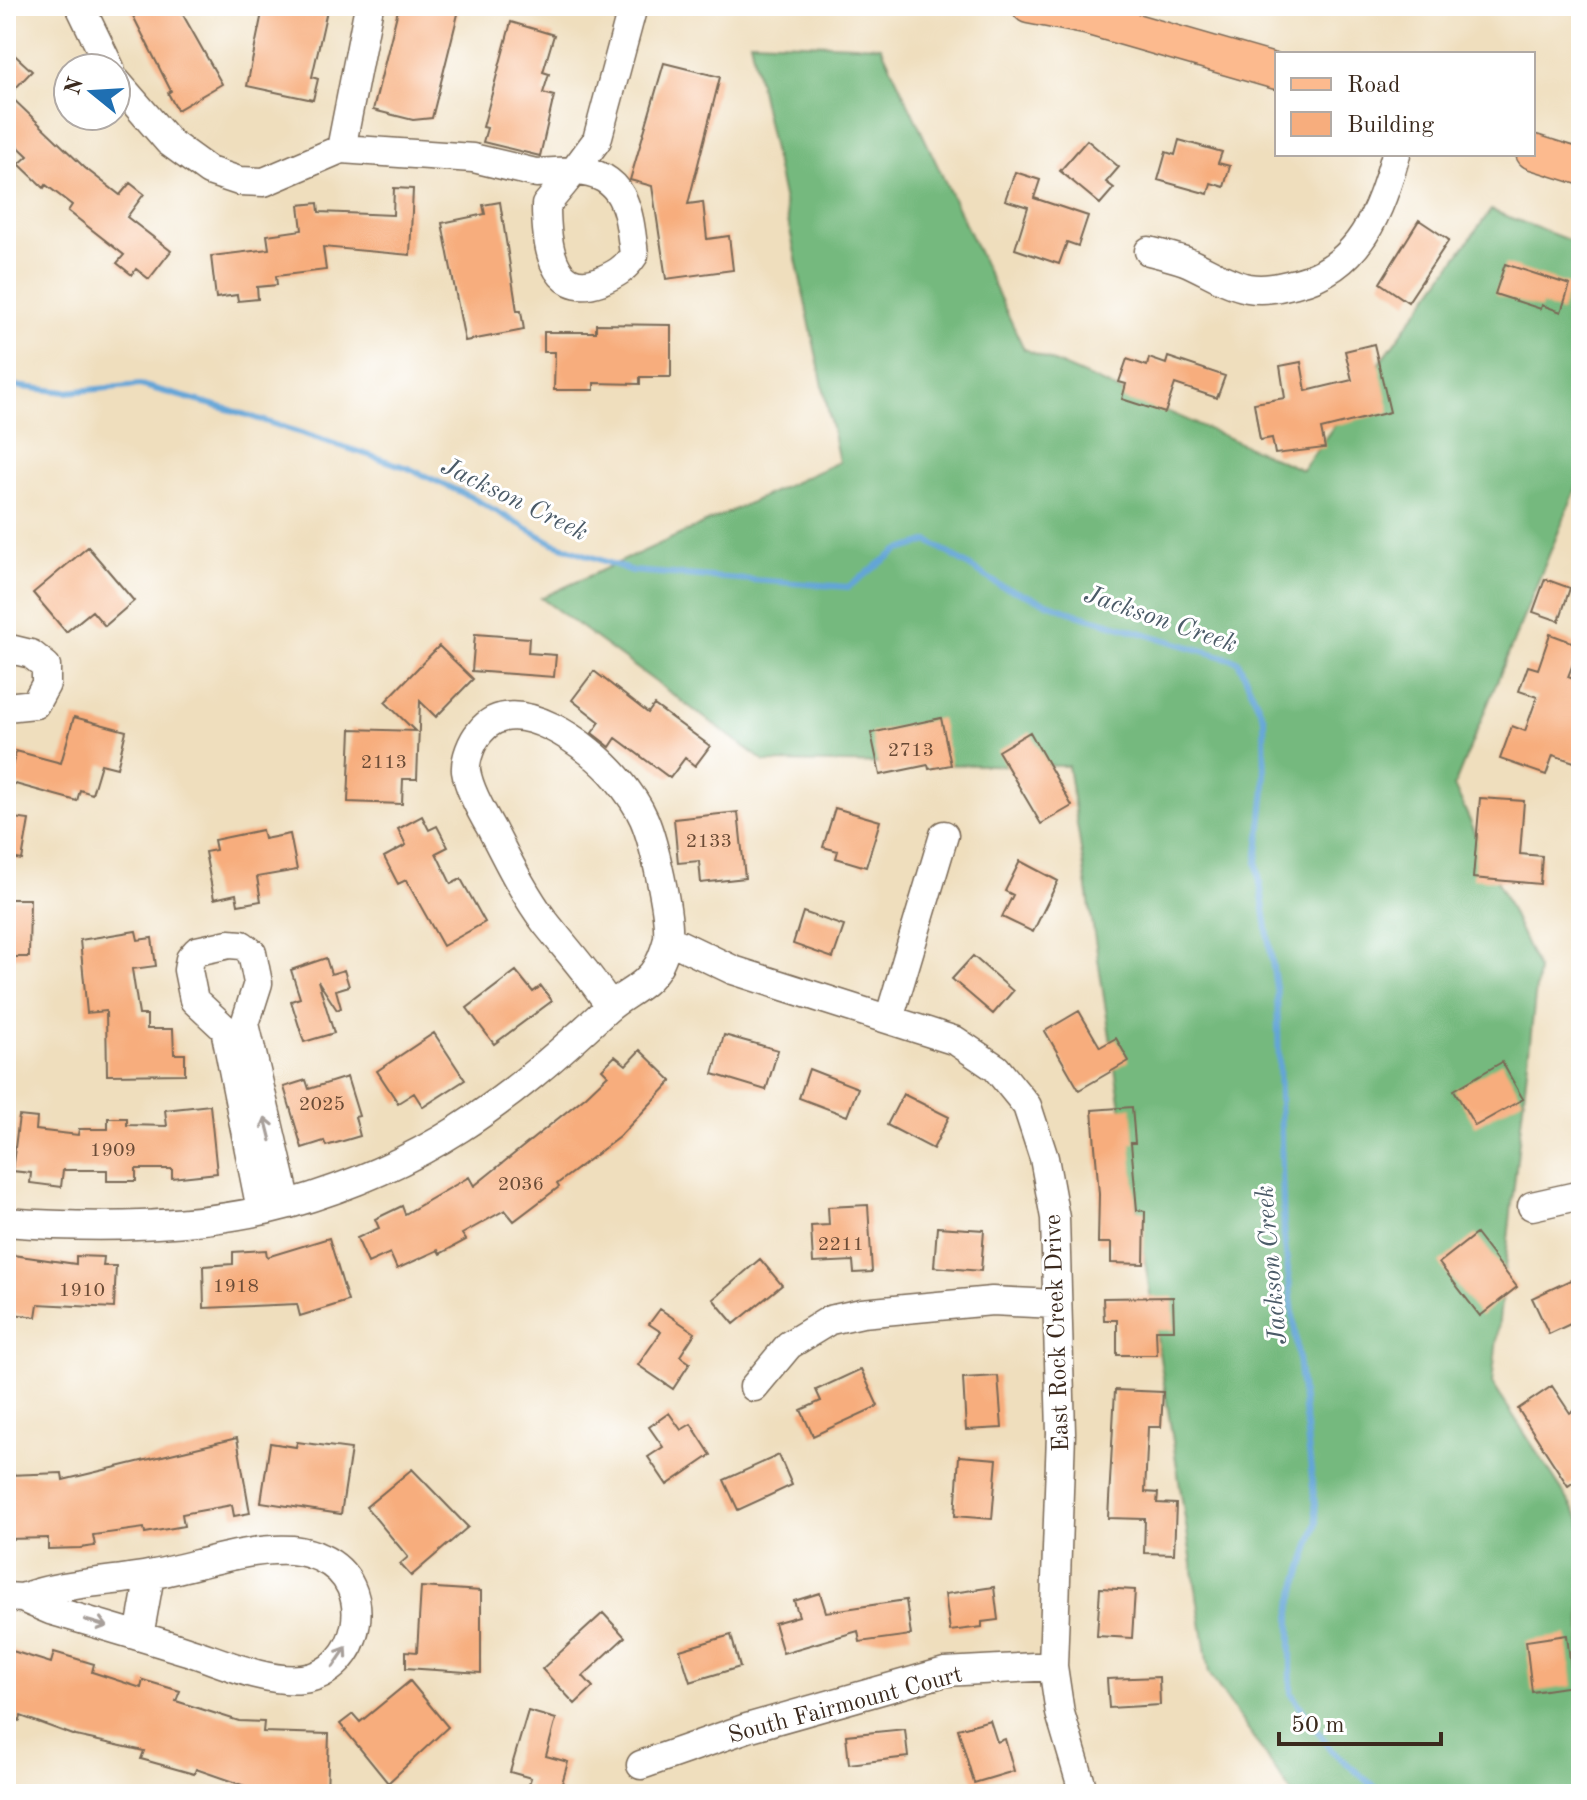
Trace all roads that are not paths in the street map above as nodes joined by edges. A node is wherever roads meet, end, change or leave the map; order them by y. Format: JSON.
{"nodes":[{"id":1,"x":80,"y":6,"type":"edge"},
{"id":2,"x":369,"y":6,"type":"edge"},
{"id":3,"x":633,"y":6,"type":"edge"},
{"id":4,"x":1029,"y":6,"type":"edge"},
{"id":5,"x":102,"y":52,"type":"edge"},
{"id":6,"x":1275,"y":71,"type":"edge"},
{"id":7,"x":132,"y":103,"type":"edge"},
{"id":8,"x":341,"y":149,"type":"junction"},
{"id":9,"x":1535,"y":153,"type":"edge"},
{"id":10,"x":1395,"y":156,"type":"edge"},
{"id":11,"x":1581,"y":167,"type":"edge"},
{"id":12,"x":1149,"y":251,"type":"dead end"},
{"id":13,"x":6,"y":648,"type":"edge"},
{"id":14,"x":6,"y":707,"type":"edge"},
{"id":15,"x":944,"y":835,"type":"dead end"},
{"id":16,"x":664,"y":952,"type":"junction"},
{"id":17,"x":610,"y":1006,"type":"junction"},
{"id":18,"x":247,"y":1010,"type":"junction"},
{"id":19,"x":215,"y":1017,"type":"junction"},
{"id":20,"x":889,"y":1019,"type":"junction"},
{"id":21,"x":247,"y":1082,"type":"junction"},
{"id":22,"x":1581,"y":1195,"type":"edge"},
{"id":23,"x":1532,"y":1206,"type":"dead end"},
{"id":24,"x":274,"y":1207,"type":"junction"},
{"id":25,"x":6,"y":1222,"type":"edge"},
{"id":26,"x":1056,"y":1304,"type":"junction"},
{"id":27,"x":754,"y":1387,"type":"dead end"},
{"id":28,"x":150,"y":1575,"type":"junction"},
{"id":29,"x":14,"y":1597,"type":"edge"},
{"id":30,"x":139,"y":1636,"type":"junction"},
{"id":31,"x":1053,"y":1666,"type":"junction"},
{"id":32,"x":641,"y":1765,"type":"dead end"},
{"id":33,"x":1084,"y":1794,"type":"edge"}],
"edges":[{"from":1,"to":5,"type":"street"},
{"from":2,"to":8,"type":"street"},
{"from":3,"to":8,"type":"street"},
{"from":4,"to":6,"type":"main road"},
{"from":7,"to":8,"type":"street"},
{"from":9,"to":11,"type":"main road"},
{"from":10,"to":12,"type":"street"},
{"from":13,"to":14,"type":"street"},
{"from":15,"to":20,"type":"street"},
{"from":16,"to":17,"type":"street"},
{"from":16,"to":17,"type":"street"},
{"from":16,"to":20,"type":"street","name":"East Rock Creek Drive"},
{"from":17,"to":24,"type":"street"},
{"from":18,"to":19,"type":"street"},
{"from":18,"to":19,"type":"street"},
{"from":18,"to":21,"type":"street"},
{"from":19,"to":21,"type":"street"},
{"from":20,"to":26,"type":"street","name":"East Rock Creek Drive"},
{"from":21,"to":24,"type":"street"},
{"from":22,"to":23,"type":"street"},
{"from":24,"to":25,"type":"street"},
{"from":26,"to":27,"type":"street"},
{"from":26,"to":31,"type":"street","name":"East Rock Creek Drive"},
{"from":28,"to":29,"type":"street"},
{"from":28,"to":30,"type":"street"},
{"from":30,"to":28,"type":"street","one_way":true},
{"from":29,"to":30,"type":"street","one_way":true},
{"from":31,"to":32,"type":"street","name":"South Fairmount Court"},
{"from":31,"to":33,"type":"street","name":"East Rock Creek Drive"}]}
